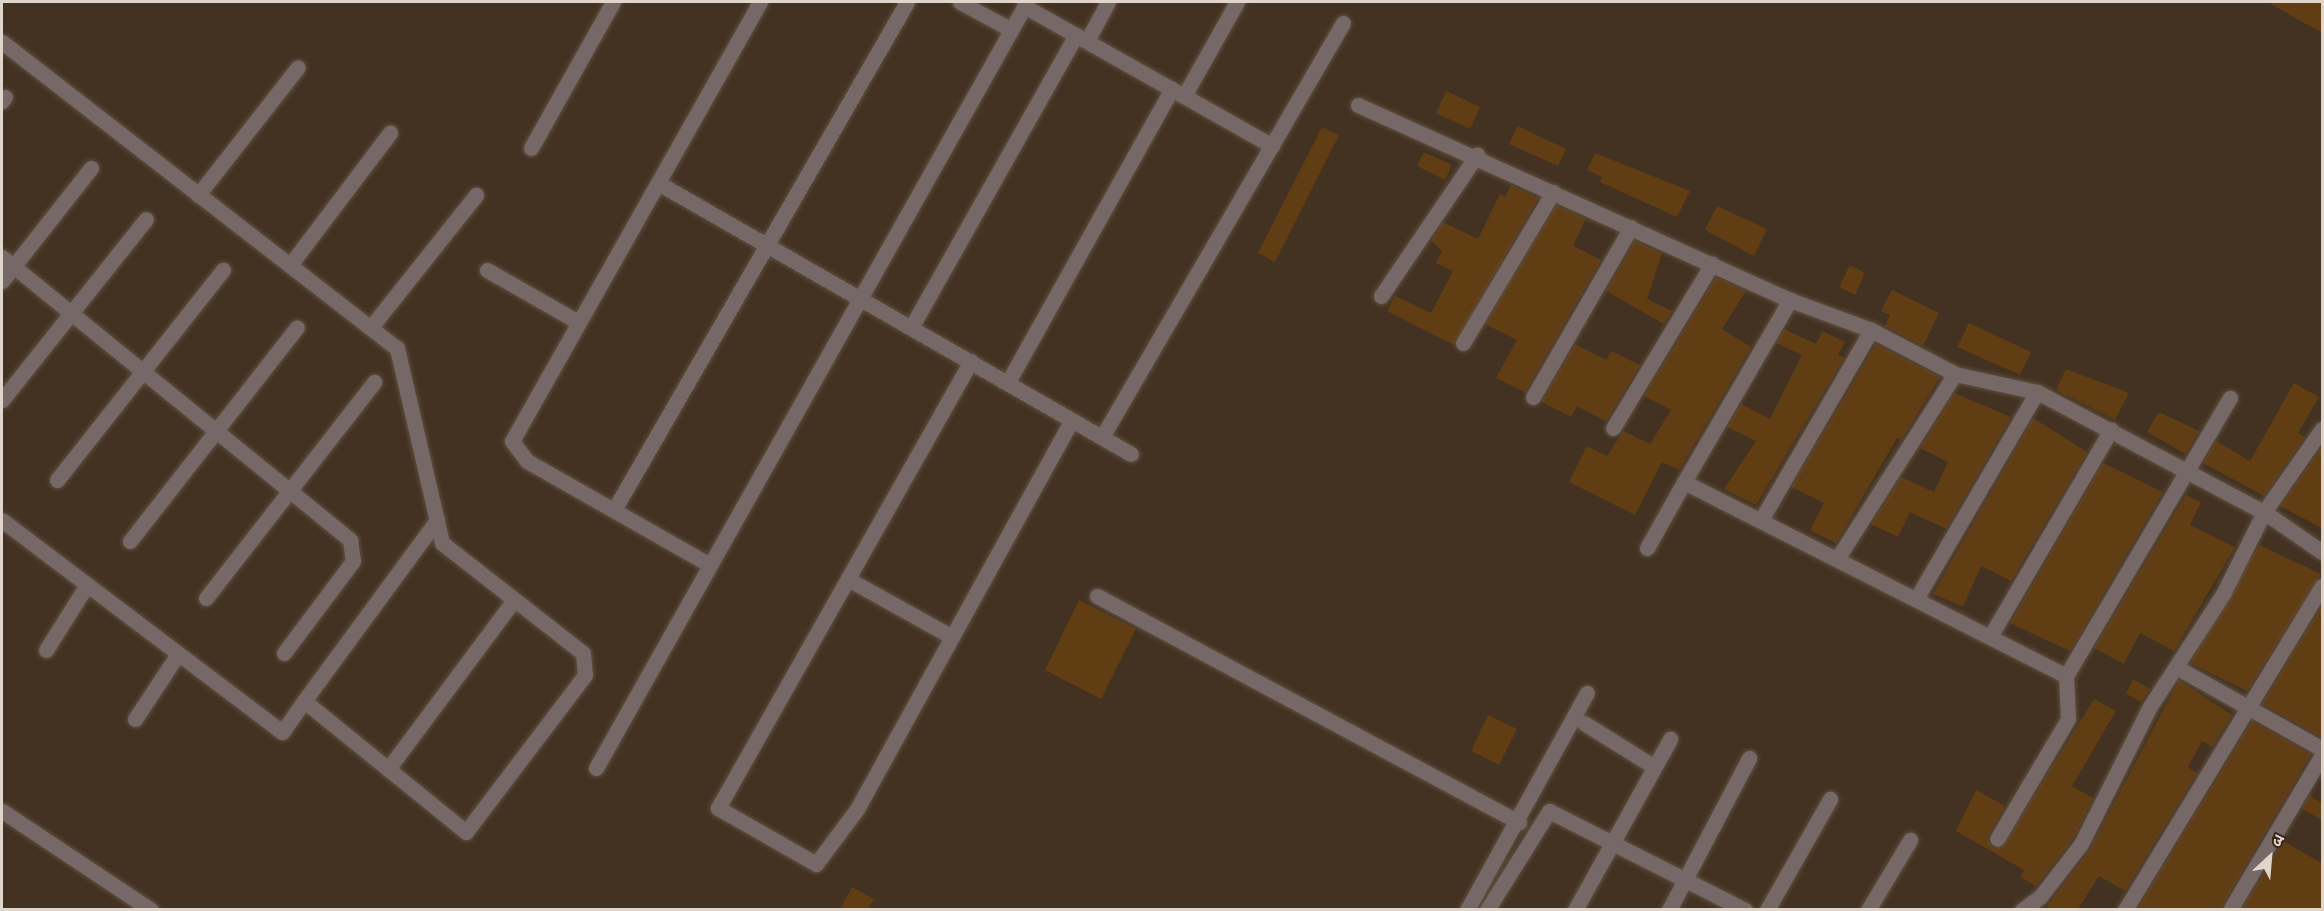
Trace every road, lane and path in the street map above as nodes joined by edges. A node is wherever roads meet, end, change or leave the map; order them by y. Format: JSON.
{"nodes":[{"id":1,"x":613,"y":2,"type":"edge"},
{"id":2,"x":760,"y":2,"type":"edge"},
{"id":3,"x":907,"y":2,"type":"edge"},
{"id":4,"x":960,"y":2,"type":"edge"},
{"id":5,"x":1108,"y":2,"type":"edge"},
{"id":6,"x":1237,"y":2,"type":"edge"},
{"id":7,"x":1026,"y":4,"type":"edge"},
{"id":8,"x":1343,"y":23,"type":"dead end"},
{"id":9,"x":1010,"y":29,"type":"junction"},
{"id":10,"x":1081,"y":38,"type":"junction"},
{"id":11,"x":2,"y":42,"type":"edge"},
{"id":12,"x":298,"y":67,"type":"dead end"},
{"id":13,"x":1178,"y":93,"type":"junction"},
{"id":14,"x":1358,"y":105,"type":"dead end"},
{"id":15,"x":390,"y":133,"type":"dead end"},
{"id":16,"x":1272,"y":146,"type":"junction"},
{"id":17,"x":531,"y":148,"type":"dead end"},
{"id":18,"x":1477,"y":155,"type":"junction"},
{"id":19,"x":91,"y":168,"type":"dead end"},
{"id":20,"x":658,"y":183,"type":"junction"},
{"id":21,"x":1553,"y":192,"type":"junction"},
{"id":22,"x":198,"y":195,"type":"junction"},
{"id":23,"x":476,"y":195,"type":"dead end"},
{"id":24,"x":146,"y":219,"type":"dead end"},
{"id":25,"x":1631,"y":227,"type":"junction"},
{"id":26,"x":769,"y":244,"type":"junction"},
{"id":27,"x":7,"y":262,"type":"edge"},
{"id":28,"x":1712,"y":264,"type":"junction"},
{"id":29,"x":290,"y":265,"type":"junction"},
{"id":30,"x":223,"y":270,"type":"dead end"},
{"id":31,"x":487,"y":270,"type":"dead end"},
{"id":32,"x":2,"y":281,"type":"edge"},
{"id":33,"x":861,"y":296,"type":"junction"},
{"id":34,"x":1381,"y":296,"type":"dead end"},
{"id":35,"x":1790,"y":300,"type":"junction"},
{"id":36,"x":70,"y":313,"type":"junction"},
{"id":37,"x":578,"y":322,"type":"junction"},
{"id":38,"x":912,"y":326,"type":"junction"},
{"id":39,"x":297,"y":327,"type":"dead end"},
{"id":40,"x":371,"y":327,"type":"junction"},
{"id":41,"x":1871,"y":330,"type":"junction"},
{"id":42,"x":1463,"y":343,"type":"dead end"},
{"id":43,"x":971,"y":361,"type":"junction"},
{"id":44,"x":143,"y":372,"type":"junction"},
{"id":45,"x":1955,"y":374,"type":"junction"},
{"id":46,"x":374,"y":382,"type":"dead end"},
{"id":47,"x":1008,"y":382,"type":"junction"},
{"id":48,"x":2037,"y":392,"type":"junction"},
{"id":49,"x":1533,"y":396,"type":"dead end"},
{"id":50,"x":2230,"y":398,"type":"dead end"},
{"id":51,"x":2,"y":400,"type":"edge"},
{"id":52,"x":1072,"y":420,"type":"junction"},
{"id":53,"x":1613,"y":428,"type":"dead end"},
{"id":54,"x":2322,"y":429,"type":"edge"},
{"id":55,"x":2111,"y":430,"type":"junction"},
{"id":56,"x":217,"y":432,"type":"junction"},
{"id":57,"x":1102,"y":437,"type":"junction"},
{"id":58,"x":1131,"y":454,"type":"dead end"},
{"id":59,"x":2188,"y":471,"type":"junction"},
{"id":60,"x":57,"y":480,"type":"dead end"},
{"id":61,"x":1684,"y":482,"type":"junction"},
{"id":62,"x":290,"y":491,"type":"junction"},
{"id":63,"x":614,"y":510,"type":"junction"},
{"id":64,"x":2265,"y":512,"type":"junction"},
{"id":65,"x":436,"y":520,"type":"junction"},
{"id":66,"x":1761,"y":520,"type":"junction"},
{"id":67,"x":3,"y":526,"type":"edge"},
{"id":68,"x":130,"y":540,"type":"dead end"},
{"id":69,"x":1647,"y":548,"type":"dead end"},
{"id":70,"x":2322,"y":552,"type":"edge"},
{"id":71,"x":1837,"y":560,"type":"junction"},
{"id":72,"x":710,"y":565,"type":"junction"},
{"id":73,"x":848,"y":579,"type":"junction"},
{"id":74,"x":87,"y":585,"type":"junction"},
{"id":75,"x":2322,"y":586,"type":"edge"},
{"id":76,"x":1097,"y":596,"type":"dead end"},
{"id":77,"x":206,"y":598,"type":"dead end"},
{"id":78,"x":1916,"y":599,"type":"junction"},
{"id":79,"x":514,"y":600,"type":"junction"},
{"id":80,"x":1991,"y":635,"type":"junction"},
{"id":81,"x":952,"y":637,"type":"junction"},
{"id":82,"x":46,"y":650,"type":"dead end"},
{"id":83,"x":284,"y":653,"type":"dead end"},
{"id":84,"x":178,"y":654,"type":"junction"},
{"id":85,"x":2176,"y":667,"type":"junction"},
{"id":86,"x":2066,"y":676,"type":"junction"},
{"id":87,"x":1587,"y":693,"type":"dead end"},
{"id":88,"x":304,"y":701,"type":"junction"},
{"id":89,"x":2249,"y":708,"type":"junction"},
{"id":90,"x":135,"y":719,"type":"dead end"},
{"id":91,"x":1584,"y":723,"type":"dead end"},
{"id":92,"x":1670,"y":739,"type":"dead end"},
{"id":93,"x":2322,"y":750,"type":"edge"},
{"id":94,"x":2322,"y":755,"type":"edge"},
{"id":95,"x":1749,"y":758,"type":"dead end"},
{"id":96,"x":1653,"y":766,"type":"junction"},
{"id":97,"x":596,"y":768,"type":"dead end"},
{"id":98,"x":388,"y":769,"type":"junction"},
{"id":99,"x":1830,"y":799,"type":"dead end"},
{"id":100,"x":2,"y":811,"type":"edge"},
{"id":101,"x":1519,"y":822,"type":"junction"},
{"id":102,"x":1997,"y":839,"type":"dead end"},
{"id":103,"x":1612,"y":840,"type":"junction"},
{"id":104,"x":1910,"y":840,"type":"dead end"},
{"id":105,"x":1686,"y":877,"type":"junction"},
{"id":106,"x":151,"y":909,"type":"edge"},
{"id":107,"x":1467,"y":909,"type":"edge"},
{"id":108,"x":1487,"y":909,"type":"edge"},
{"id":109,"x":1575,"y":909,"type":"edge"},
{"id":110,"x":1669,"y":909,"type":"edge"},
{"id":111,"x":1745,"y":909,"type":"edge"},
{"id":112,"x":1767,"y":909,"type":"edge"},
{"id":113,"x":1868,"y":909,"type":"edge"},
{"id":114,"x":2022,"y":909,"type":"edge"},
{"id":115,"x":2125,"y":909,"type":"edge"},
{"id":116,"x":2230,"y":909,"type":"edge"}],
"edges":[{"from":1,"to":17,"type":"street"},
{"from":2,"to":20,"type":"street"},
{"from":3,"to":26,"type":"street"},
{"from":4,"to":9,"type":"street"},
{"from":5,"to":10,"type":"street"},
{"from":6,"to":13,"type":"street"},
{"from":7,"to":9,"type":"street"},
{"from":7,"to":10,"type":"street"},
{"from":8,"to":16,"type":"street"},
{"from":9,"to":33,"type":"street"},
{"from":10,"to":13,"type":"street"},
{"from":10,"to":38,"type":"street"},
{"from":11,"to":22,"type":"street"},
{"from":12,"to":22,"type":"street"},
{"from":13,"to":16,"type":"street"},
{"from":13,"to":47,"type":"street"},
{"from":14,"to":18,"type":"street"},
{"from":15,"to":29,"type":"street"},
{"from":16,"to":57,"type":"street"},
{"from":18,"to":21,"type":"street"},
{"from":18,"to":34,"type":"street"},
{"from":19,"to":27,"type":"street"},
{"from":20,"to":26,"type":"street"},
{"from":20,"to":37,"type":"street"},
{"from":21,"to":25,"type":"street"},
{"from":21,"to":42,"type":"street"},
{"from":22,"to":29,"type":"street"},
{"from":23,"to":40,"type":"street"},
{"from":24,"to":36,"type":"street"},
{"from":25,"to":28,"type":"street"},
{"from":25,"to":49,"type":"street"},
{"from":26,"to":33,"type":"street"},
{"from":26,"to":63,"type":"street"},
{"from":27,"to":32,"type":"street"},
{"from":27,"to":36,"type":"street"},
{"from":28,"to":35,"type":"street"},
{"from":28,"to":53,"type":"street"},
{"from":29,"to":40,"type":"street"},
{"from":30,"to":44,"type":"street"},
{"from":31,"to":37,"type":"street"},
{"from":33,"to":38,"type":"street"},
{"from":33,"to":72,"type":"street"},
{"from":35,"to":41,"type":"street"},
{"from":35,"to":61,"type":"street"},
{"from":36,"to":44,"type":"street"},
{"from":36,"to":51,"type":"street"},
{"from":37,"to":63,"type":"street"},
{"from":38,"to":43,"type":"street"},
{"from":39,"to":56,"type":"street"},
{"from":40,"to":65,"type":"street"},
{"from":41,"to":45,"type":"street"},
{"from":41,"to":66,"type":"street"},
{"from":43,"to":47,"type":"street"},
{"from":43,"to":73,"type":"street"},
{"from":44,"to":56,"type":"street"},
{"from":44,"to":60,"type":"street"},
{"from":45,"to":48,"type":"street"},
{"from":45,"to":71,"type":"street"},
{"from":46,"to":62,"type":"street"},
{"from":47,"to":52,"type":"street"},
{"from":48,"to":55,"type":"street"},
{"from":48,"to":78,"type":"street"},
{"from":50,"to":59,"type":"street"},
{"from":52,"to":57,"type":"street"},
{"from":52,"to":81,"type":"street"},
{"from":54,"to":64,"type":"street"},
{"from":55,"to":59,"type":"street"},
{"from":55,"to":80,"type":"street"},
{"from":56,"to":62,"type":"street"},
{"from":56,"to":68,"type":"street"},
{"from":57,"to":58,"type":"street"},
{"from":59,"to":64,"type":"street"},
{"from":59,"to":86,"type":"street"},
{"from":61,"to":66,"type":"street"},
{"from":61,"to":69,"type":"street"},
{"from":62,"to":77,"type":"street"},
{"from":62,"to":83,"type":"street"},
{"from":63,"to":72,"type":"street"},
{"from":64,"to":70,"type":"street"},
{"from":64,"to":85,"type":"street"},
{"from":65,"to":79,"type":"street"},
{"from":65,"to":88,"type":"street"},
{"from":66,"to":71,"type":"street"},
{"from":67,"to":74,"type":"street"},
{"from":71,"to":78,"type":"street"},
{"from":72,"to":97,"type":"street"},
{"from":73,"to":81,"type":"street"},
{"from":73,"to":81,"type":"street"},
{"from":74,"to":82,"type":"street"},
{"from":74,"to":84,"type":"street"},
{"from":75,"to":89,"type":"street"},
{"from":76,"to":101,"type":"street"},
{"from":78,"to":80,"type":"street"},
{"from":79,"to":98,"type":"street"},
{"from":79,"to":98,"type":"street"},
{"from":80,"to":86,"type":"street"},
{"from":84,"to":88,"type":"street"},
{"from":84,"to":90,"type":"street"},
{"from":85,"to":89,"type":"street"},
{"from":85,"to":114,"type":"street"},
{"from":86,"to":102,"type":"street"},
{"from":87,"to":101,"type":"street"},
{"from":88,"to":98,"type":"street"},
{"from":89,"to":93,"type":"street"},
{"from":89,"to":115,"type":"street"},
{"from":91,"to":96,"type":"street"},
{"from":92,"to":96,"type":"street"},
{"from":94,"to":116,"type":"street"},
{"from":95,"to":105,"type":"street"},
{"from":96,"to":103,"type":"street"},
{"from":99,"to":112,"type":"street"},
{"from":100,"to":106,"type":"street"},
{"from":101,"to":107,"type":"street"},
{"from":103,"to":105,"type":"street"},
{"from":103,"to":108,"type":"street"},
{"from":103,"to":109,"type":"street"},
{"from":104,"to":113,"type":"street"},
{"from":105,"to":110,"type":"street"},
{"from":105,"to":111,"type":"street"}]}
